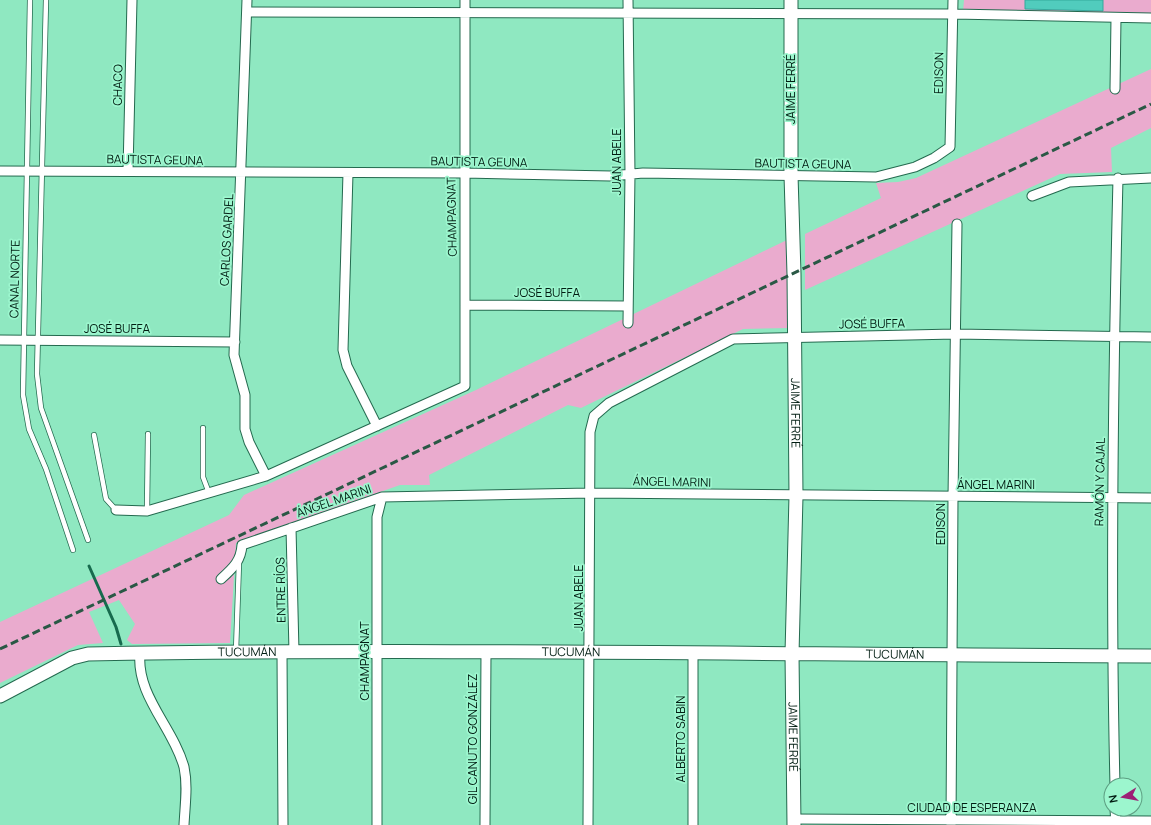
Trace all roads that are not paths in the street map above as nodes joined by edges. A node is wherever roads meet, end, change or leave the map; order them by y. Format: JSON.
{"nodes":[{"id":1,"x":30,"y":0,"type":"edge"},
{"id":2,"x":46,"y":0,"type":"edge"},
{"id":3,"x":132,"y":0,"type":"edge"},
{"id":4,"x":247,"y":0,"type":"edge"},
{"id":5,"x":465,"y":0,"type":"edge"},
{"id":6,"x":628,"y":0,"type":"edge"},
{"id":7,"x":791,"y":0,"type":"edge"},
{"id":8,"x":953,"y":0,"type":"edge"},
{"id":9,"x":247,"y":12,"type":"junction"},
{"id":10,"x":465,"y":13,"type":"junction"},
{"id":11,"x":628,"y":13,"type":"junction"},
{"id":12,"x":791,"y":14,"type":"junction"},
{"id":13,"x":953,"y":14,"type":"junction"},
{"id":14,"x":1116,"y":18,"type":"junction"},
{"id":15,"x":1151,"y":18,"type":"edge"},
{"id":16,"x":1115,"y":90,"type":"dead end"},
{"id":17,"x":950,"y":146,"type":"joint"},
{"id":18,"x":128,"y":171,"type":"junction"},
{"id":19,"x":0,"y":172,"type":"edge"},
{"id":20,"x":27,"y":172,"type":"junction"},
{"id":21,"x":42,"y":172,"type":"junction"},
{"id":22,"x":348,"y":173,"type":"junction"},
{"id":23,"x":464,"y":173,"type":"junction"},
{"id":24,"x":242,"y":174,"type":"junction"},
{"id":25,"x":630,"y":174,"type":"junction"},
{"id":26,"x":791,"y":175,"type":"junction"},
{"id":27,"x":1118,"y":178,"type":"junction"},
{"id":28,"x":1151,"y":178,"type":"edge"},
{"id":29,"x":1032,"y":196,"type":"dead end"},
{"id":30,"x":957,"y":224,"type":"dead end"},
{"id":31,"x":465,"y":305,"type":"junction"},
{"id":32,"x":628,"y":306,"type":"junction"},
{"id":33,"x":628,"y":323,"type":"dead end"},
{"id":34,"x":956,"y":334,"type":"junction"},
{"id":35,"x":795,"y":337,"type":"junction"},
{"id":36,"x":1114,"y":337,"type":"junction"},
{"id":37,"x":1151,"y":337,"type":"edge"},
{"id":38,"x":0,"y":340,"type":"edge"},
{"id":39,"x":38,"y":340,"type":"junction"},
{"id":40,"x":24,"y":341,"type":"junction"},
{"id":41,"x":235,"y":342,"type":"junction"},
{"id":42,"x":609,"y":403,"type":"joint"},
{"id":43,"x":378,"y":426,"type":"junction"},
{"id":44,"x":203,"y":428,"type":"dead end"},
{"id":45,"x":148,"y":434,"type":"dead end"},
{"id":46,"x":94,"y":435,"type":"dead end"},
{"id":47,"x":266,"y":476,"type":"junction"},
{"id":48,"x":209,"y":493,"type":"junction"},
{"id":49,"x":591,"y":493,"type":"junction"},
{"id":50,"x":796,"y":496,"type":"junction"},
{"id":51,"x":382,"y":497,"type":"junction"},
{"id":52,"x":953,"y":497,"type":"junction"},
{"id":53,"x":1112,"y":498,"type":"junction"},
{"id":54,"x":1151,"y":498,"type":"edge"},
{"id":55,"x":116,"y":510,"type":"joint"},
{"id":56,"x":148,"y":511,"type":"junction"},
{"id":57,"x":291,"y":528,"type":"junction"},
{"id":58,"x":88,"y":540,"type":"dead end"},
{"id":59,"x":73,"y":550,"type":"dead end"},
{"id":60,"x":238,"y":561,"type":"junction"},
{"id":61,"x":222,"y":579,"type":"dead end"},
{"id":62,"x":236,"y":652,"type":"junction"},
{"id":63,"x":288,"y":652,"type":"junction"},
{"id":64,"x":377,"y":652,"type":"junction"},
{"id":65,"x":486,"y":652,"type":"junction"},
{"id":66,"x":591,"y":652,"type":"junction"},
{"id":67,"x":140,"y":653,"type":"junction"},
{"id":68,"x":693,"y":653,"type":"junction"},
{"id":69,"x":792,"y":654,"type":"junction"},
{"id":70,"x":953,"y":655,"type":"junction"},
{"id":71,"x":1112,"y":656,"type":"junction"},
{"id":72,"x":1151,"y":656,"type":"edge"},
{"id":73,"x":0,"y":696,"type":"edge"},
{"id":74,"x":1115,"y":777,"type":"edge"},
{"id":75,"x":1151,"y":821,"type":"edge"},
{"id":76,"x":794,"y":822,"type":"edge"},
{"id":77,"x":1116,"y":822,"type":"edge"},
{"id":78,"x":951,"y":823,"type":"edge"},
{"id":79,"x":184,"y":825,"type":"edge"},
{"id":80,"x":283,"y":825,"type":"edge"},
{"id":81,"x":377,"y":825,"type":"edge"},
{"id":82,"x":485,"y":825,"type":"edge"},
{"id":83,"x":588,"y":825,"type":"edge"},
{"id":84,"x":693,"y":825,"type":"edge"}],
"edges":[{"from":1,"to":20,"type":"lane","name":"CANAL NORTE"},
{"from":2,"to":21,"type":"lane","name":"CANAL NORTE"},
{"from":3,"to":18,"type":"street","name":"CHACO"},
{"from":4,"to":9,"type":"street","name":"CARLOS GARDEL"},
{"from":5,"to":10,"type":"street","name":"CHAMPAGNAT"},
{"from":6,"to":11,"type":"street","name":"JUAN ABELE"},
{"from":7,"to":12,"type":"street","name":"JAIME FERRÉ"},
{"from":8,"to":13,"type":"street","name":"EDISON"},
{"from":9,"to":10,"type":"street"},
{"from":9,"to":24,"type":"street","name":"CARLOS GARDEL"},
{"from":10,"to":11,"type":"street"},
{"from":10,"to":23,"type":"street","name":"CHAMPAGNAT"},
{"from":11,"to":12,"type":"street"},
{"from":11,"to":25,"type":"street","name":"JUAN ABELE"},
{"from":12,"to":13,"type":"street"},
{"from":12,"to":26,"type":"street","name":"JAIME FERRÉ"},
{"from":13,"to":14,"type":"street"},
{"from":13,"to":17,"type":"street","name":"EDISON"},
{"from":14,"to":15,"type":"street"},
{"from":14,"to":16,"type":"street"},
{"from":17,"to":26,"type":"street","name":"BAUTISTA GEUNA"},
{"from":18,"to":21,"type":"street","name":"BAUTISTA GEUNA"},
{"from":18,"to":24,"type":"street","name":"BAUTISTA GEUNA"},
{"from":19,"to":20,"type":"street","name":"BAUTISTA GEUNA"},
{"from":20,"to":21,"type":"street","name":"BAUTISTA GEUNA"},
{"from":20,"to":40,"type":"lane","name":"CANAL NORTE"},
{"from":21,"to":39,"type":"lane","name":"CANAL NORTE"},
{"from":22,"to":23,"type":"street","name":"BAUTISTA GEUNA"},
{"from":22,"to":24,"type":"street","name":"BAUTISTA GEUNA"},
{"from":22,"to":43,"type":"street"},
{"from":23,"to":25,"type":"street","name":"BAUTISTA GEUNA"},
{"from":23,"to":31,"type":"street","name":"CHAMPAGNAT"},
{"from":24,"to":41,"type":"street","name":"CARLOS GARDEL"},
{"from":25,"to":26,"type":"street","name":"BAUTISTA GEUNA"},
{"from":25,"to":32,"type":"street","name":"JUAN ABELE"},
{"from":26,"to":35,"type":"street","name":"JAIME FERRÉ"},
{"from":27,"to":28,"type":"street"},
{"from":27,"to":29,"type":"street"},
{"from":27,"to":36,"type":"street","name":"RAMÓN Y CAJAL"},
{"from":30,"to":34,"type":"street","name":"EDISON"},
{"from":31,"to":32,"type":"street","name":"JOSÉ BUFFA"},
{"from":31,"to":43,"type":"street","name":"CHAMPAGNAT"},
{"from":32,"to":33,"type":"street","name":"JUAN ABELE"},
{"from":34,"to":35,"type":"street","name":"JOSÉ BUFFA"},
{"from":34,"to":36,"type":"street","name":"JOSÉ BUFFA"},
{"from":34,"to":52,"type":"street","name":"EDISON"},
{"from":35,"to":42,"type":"street","name":"JOSÉ BUFFA"},
{"from":35,"to":50,"type":"street","name":"JAIME FERRÉ"},
{"from":36,"to":37,"type":"street","name":"JOSÉ BUFFA"},
{"from":36,"to":53,"type":"street","name":"RAMÓN Y CAJAL"},
{"from":38,"to":40,"type":"street","name":"JOSÉ BUFFA"},
{"from":39,"to":40,"type":"street","name":"JOSÉ BUFFA"},
{"from":39,"to":41,"type":"street","name":"JOSÉ BUFFA"},
{"from":39,"to":58,"type":"lane","name":"CANAL NORTE"},
{"from":40,"to":59,"type":"lane","name":"CANAL NORTE"},
{"from":41,"to":47,"type":"street","name":"CARLOS GARDEL"},
{"from":42,"to":49,"type":"street","name":"JUAN ABELE"},
{"from":43,"to":47,"type":"street"},
{"from":44,"to":48,"type":"lane"},
{"from":45,"to":56,"type":"lane"},
{"from":46,"to":55,"type":"lane"},
{"from":47,"to":48,"type":"street"},
{"from":48,"to":56,"type":"street"},
{"from":49,"to":50,"type":"street","name":"ÁNGEL MARINI"},
{"from":49,"to":51,"type":"street","name":"ÁNGEL MARINI"},
{"from":49,"to":66,"type":"street","name":"JUAN ABELE"},
{"from":50,"to":52,"type":"street","name":"ÁNGEL MARINI"},
{"from":50,"to":69,"type":"street","name":"JAIME FERRÉ"},
{"from":51,"to":57,"type":"street","name":"ÁNGEL MARINI"},
{"from":51,"to":64,"type":"street","name":"CHAMPAGNAT"},
{"from":52,"to":53,"type":"street","name":"ÁNGEL MARINI"},
{"from":52,"to":70,"type":"street","name":"EDISON"},
{"from":53,"to":54,"type":"street","name":"ÁNGEL MARINI"},
{"from":53,"to":71,"type":"street","name":"RAMÓN Y CAJAL"},
{"from":55,"to":56,"type":"street"},
{"from":57,"to":60,"type":"street","name":"ÁNGEL MARINI"},
{"from":57,"to":63,"type":"street","name":"ENTRE RÍOS"},
{"from":60,"to":61,"type":"street","name":"ÁNGEL MARINI"},
{"from":60,"to":62,"type":"lane"},
{"from":62,"to":63,"type":"street","name":"TUCUMÁN"},
{"from":62,"to":67,"type":"street","name":"TUCUMÁN"},
{"from":63,"to":64,"type":"street","name":"TUCUMÁN"},
{"from":63,"to":80,"type":"street","name":"ENTRE RÍOS"},
{"from":64,"to":65,"type":"street","name":"TUCUMÁN"},
{"from":64,"to":81,"type":"street","name":"CHAMPAGNAT"},
{"from":65,"to":66,"type":"street","name":"TUCUMÁN"},
{"from":65,"to":82,"type":"street","name":"GIL CANUTO GONZÁLEZ"},
{"from":66,"to":68,"type":"street","name":"TUCUMÁN"},
{"from":66,"to":83,"type":"street","name":"JUAN ABELE"},
{"from":67,"to":73,"type":"street","name":"TUCUMÁN"},
{"from":67,"to":79,"type":"street"},
{"from":68,"to":69,"type":"street","name":"TUCUMÁN"},
{"from":68,"to":84,"type":"street","name":"ALBERTO SABIN"},
{"from":69,"to":70,"type":"street","name":"TUCUMÁN"},
{"from":69,"to":76,"type":"street","name":"JAIME FERRÉ"},
{"from":70,"to":71,"type":"street","name":"TUCUMÁN"},
{"from":70,"to":78,"type":"street","name":"EDISON"},
{"from":71,"to":72,"type":"street","name":"TUCUMÁN"},
{"from":71,"to":74,"type":"street","name":"RAMÓN Y CAJAL"},
{"from":75,"to":77,"type":"street","name":"CIUDAD DE ESPERANZA"},
{"from":76,"to":78,"type":"street","name":"CIUDAD DE ESPERANZA"},
{"from":77,"to":78,"type":"street","name":"CIUDAD DE ESPERANZA"}]}
